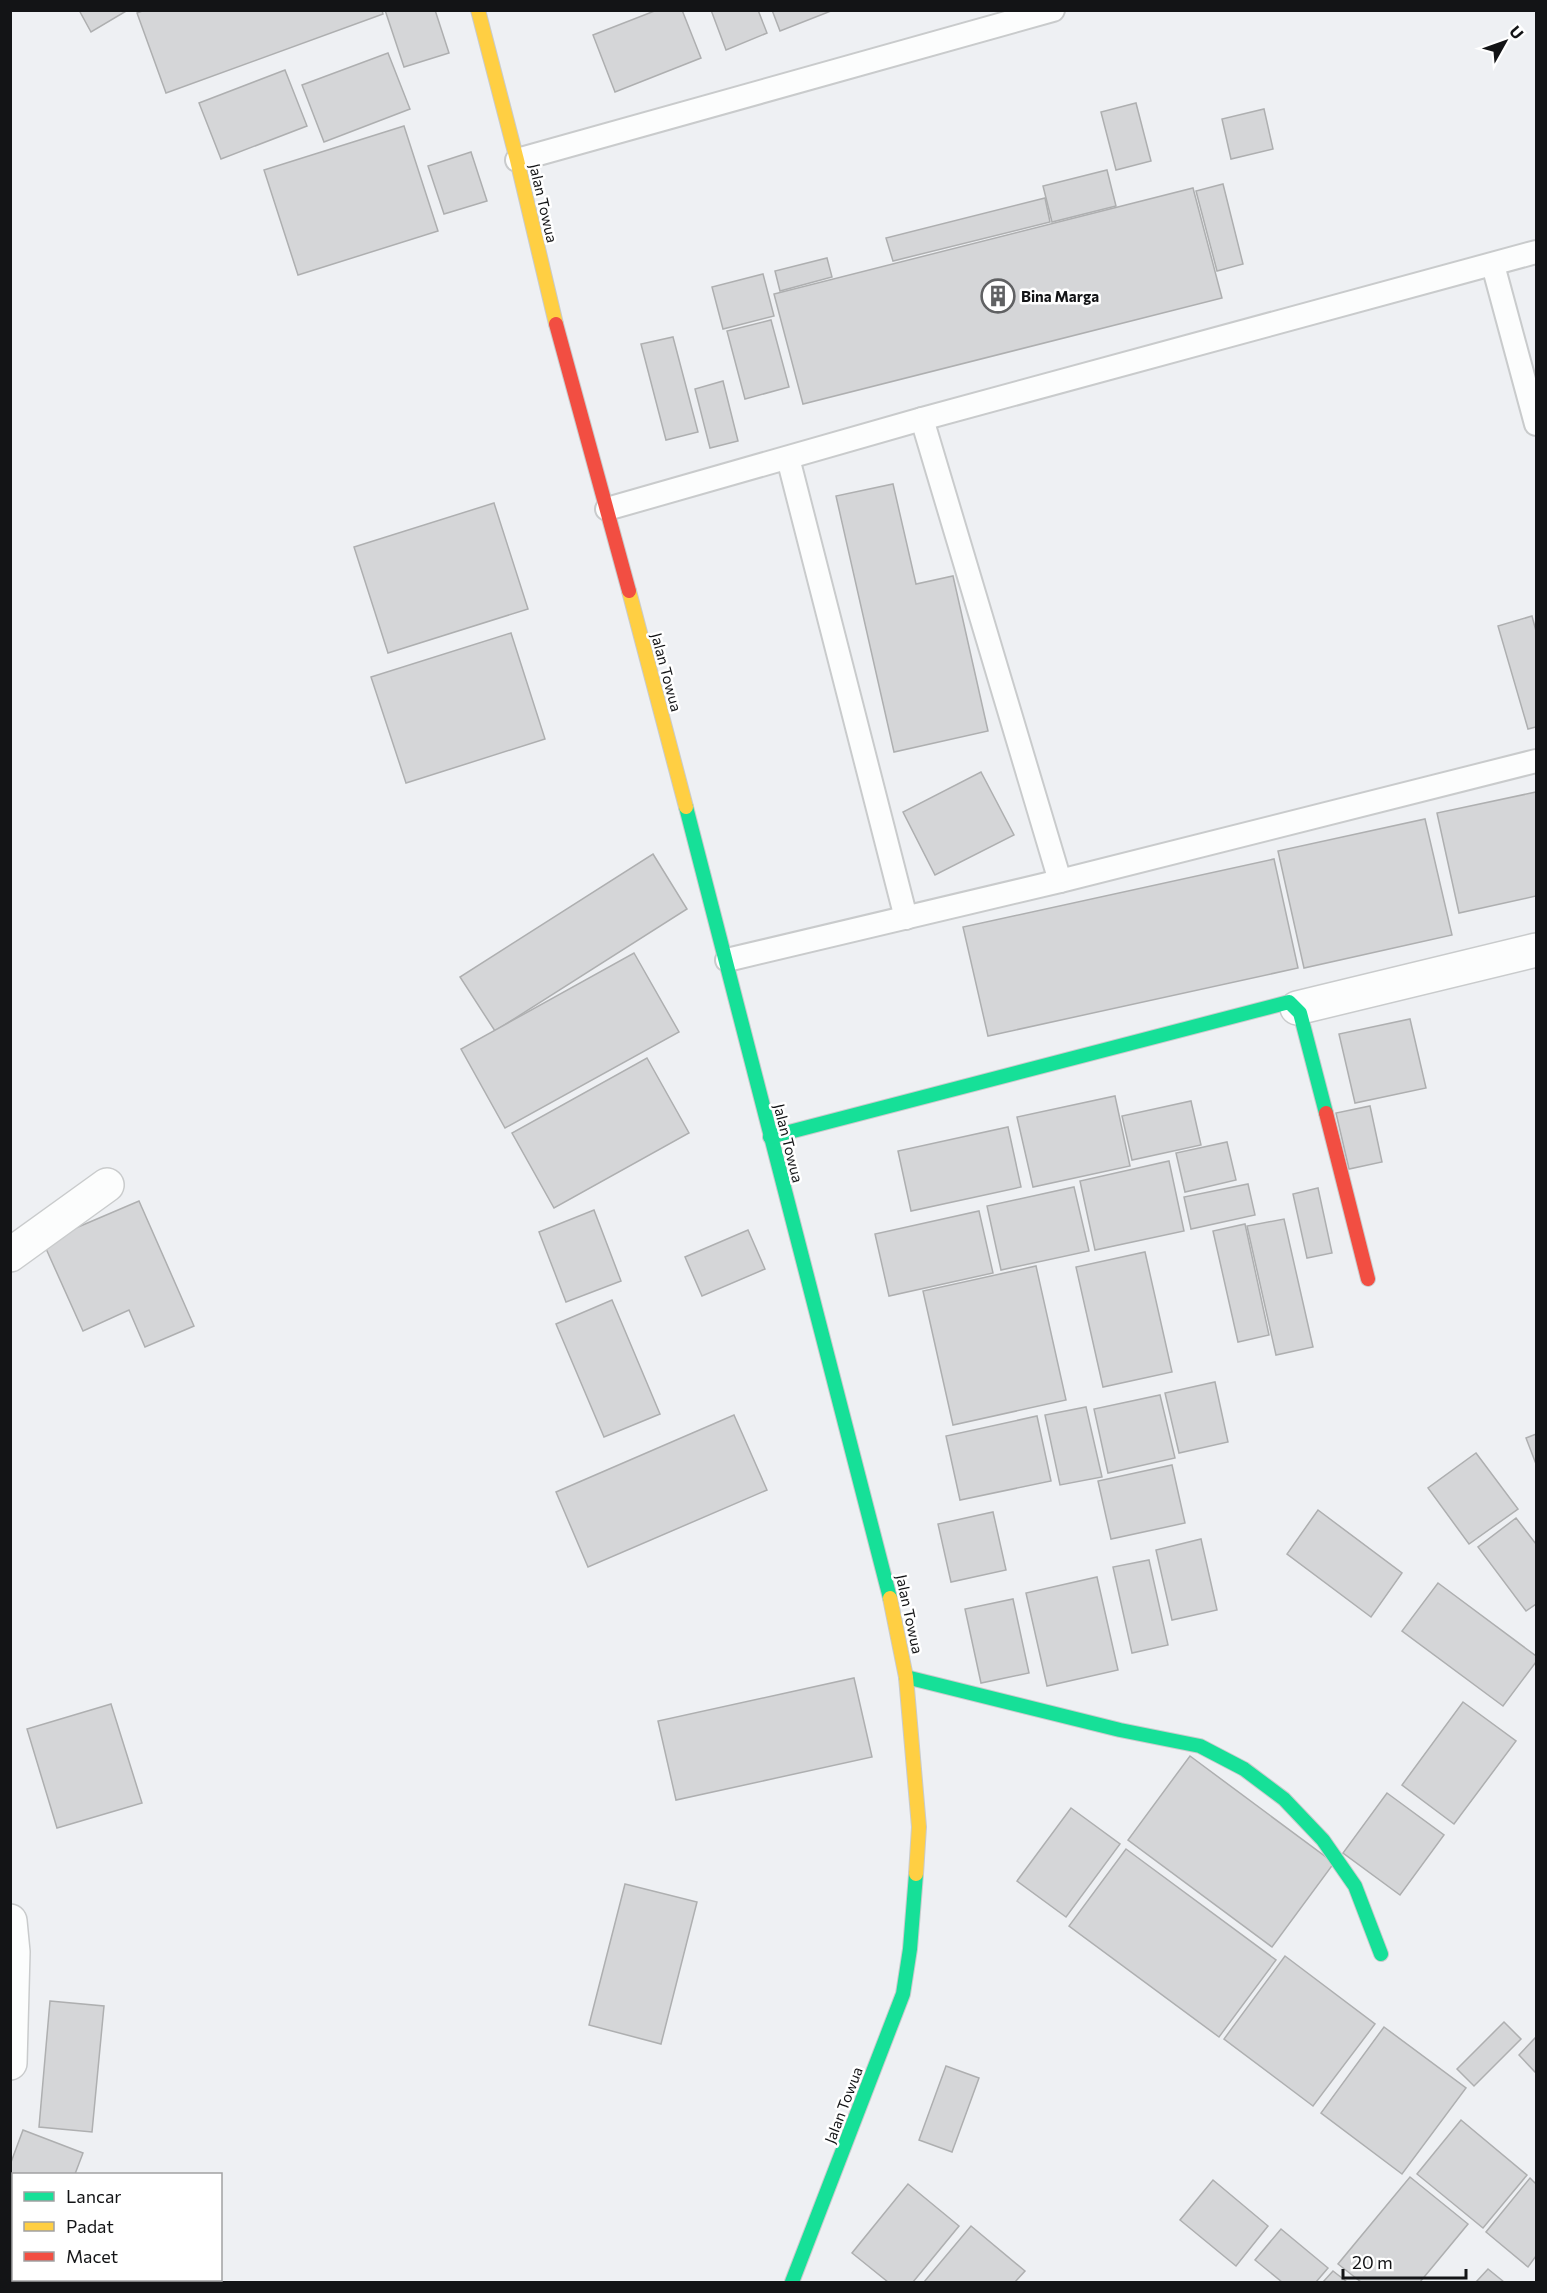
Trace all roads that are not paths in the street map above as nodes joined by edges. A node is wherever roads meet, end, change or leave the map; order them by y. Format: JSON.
{"nodes":[{"id":1,"x":478,"y":10,"type":"edge"},
{"id":2,"x":1053,"y":10,"type":"edge"},
{"id":3,"x":517,"y":160,"type":"junction"},
{"id":4,"x":1536,"y":252,"type":"edge"},
{"id":5,"x":1493,"y":265,"type":"junction"},
{"id":6,"x":922,"y":419,"type":"junction"},
{"id":7,"x":1536,"y":424,"type":"edge"},
{"id":8,"x":788,"y":458,"type":"junction"},
{"id":9,"x":607,"y":509,"type":"junction"},
{"id":10,"x":1536,"y":761,"type":"edge"},
{"id":11,"x":1060,"y":881,"type":"junction"},
{"id":12,"x":906,"y":918,"type":"junction"},
{"id":13,"x":1536,"y":950,"type":"edge"},
{"id":14,"x":727,"y":960,"type":"junction"},
{"id":15,"x":1297,"y":1008,"type":"junction"},
{"id":16,"x":770,"y":1137,"type":"junction"},
{"id":17,"x":107,"y":1185,"type":"dead end"},
{"id":18,"x":10,"y":1255,"type":"edge"},
{"id":19,"x":1368,"y":1279,"type":"dead end"},
{"id":20,"x":906,"y":1677,"type":"junction"},
{"id":21,"x":10,"y":1921,"type":"edge"},
{"id":22,"x":1381,"y":1954,"type":"dead end"},
{"id":23,"x":10,"y":2063,"type":"edge"},
{"id":24,"x":800,"y":2279,"type":"edge"}],
"edges":[{"from":1,"to":3,"type":"main road","name":"Jalan Towua"},
{"from":2,"to":3,"type":"lane"},
{"from":3,"to":9,"type":"main road","name":"Jalan Towua"},
{"from":4,"to":5,"type":"lane"},
{"from":5,"to":6,"type":"lane"},
{"from":5,"to":7,"type":"lane"},
{"from":6,"to":8,"type":"lane"},
{"from":6,"to":11,"type":"lane"},
{"from":8,"to":9,"type":"lane"},
{"from":8,"to":12,"type":"lane"},
{"from":9,"to":14,"type":"main road","name":"Jalan Towua"},
{"from":10,"to":11,"type":"lane"},
{"from":11,"to":12,"type":"lane"},
{"from":12,"to":14,"type":"lane"},
{"from":13,"to":15,"type":"street"},
{"from":14,"to":16,"type":"main road","name":"Jalan Towua"},
{"from":15,"to":16,"type":"main road"},
{"from":15,"to":19,"type":"main road"},
{"from":16,"to":20,"type":"main road","name":"Jalan Towua"},
{"from":17,"to":18,"type":"street"},
{"from":20,"to":22,"type":"main road"},
{"from":20,"to":24,"type":"main road","name":"Jalan Towua"},
{"from":21,"to":23,"type":"street"}]}
